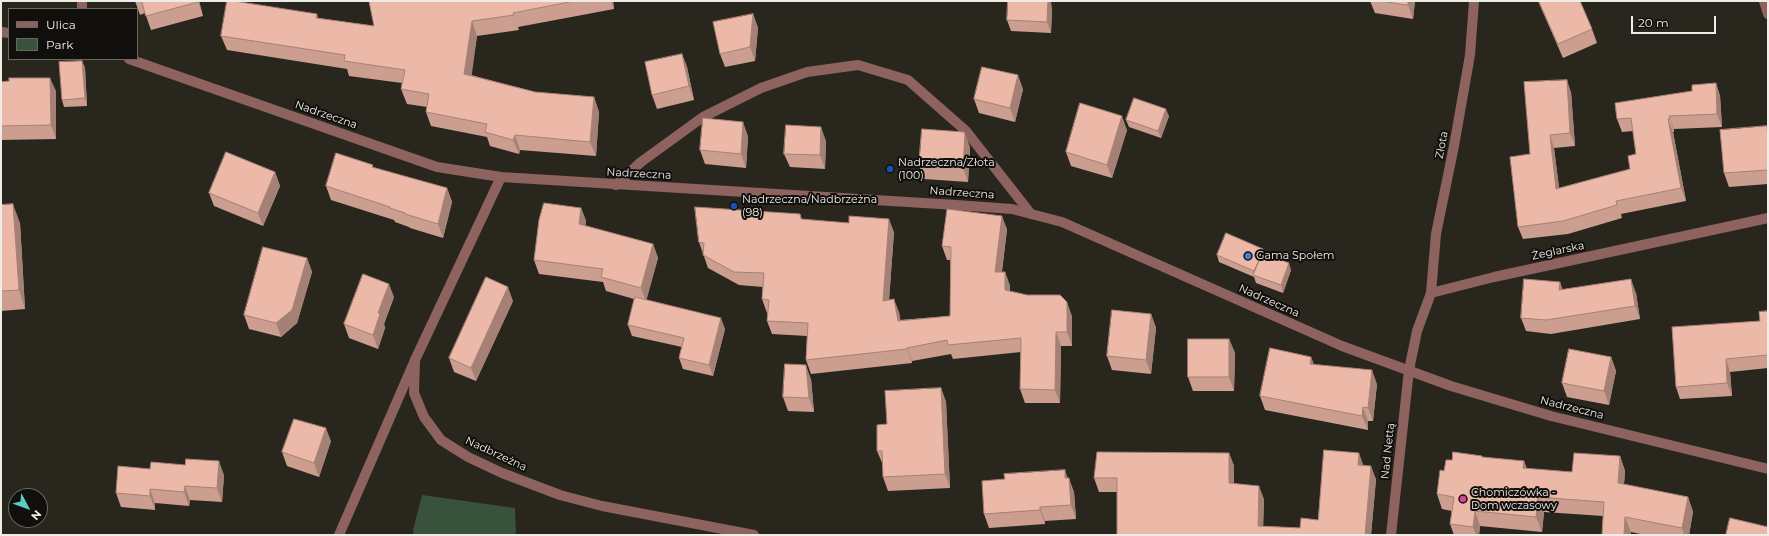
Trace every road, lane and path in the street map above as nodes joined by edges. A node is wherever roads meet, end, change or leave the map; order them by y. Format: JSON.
{"nodes":[{"id":1,"x":1474,"y":1,"type":"edge"},
{"id":2,"x":1764,"y":1,"type":"edge"},
{"id":3,"x":1768,"y":14,"type":"edge"},
{"id":4,"x":132,"y":60,"type":"edge"},
{"id":5,"x":501,"y":177,"type":"junction"},
{"id":6,"x":616,"y":185,"type":"junction"},
{"id":7,"x":1031,"y":214,"type":"junction"},
{"id":8,"x":1768,"y":218,"type":"edge"},
{"id":9,"x":1431,"y":293,"type":"junction"},
{"id":10,"x":415,"y":360,"type":"junction"},
{"id":11,"x":1409,"y":370,"type":"junction"},
{"id":12,"x":1768,"y":469,"type":"edge"},
{"id":13,"x":339,"y":535,"type":"edge"},
{"id":14,"x":754,"y":535,"type":"edge"},
{"id":15,"x":1391,"y":535,"type":"edge"}],
"edges":[{"from":1,"to":9,"type":"street","name":"Złota"},
{"from":2,"to":3,"type":"street"},
{"from":4,"to":5,"type":"street","name":"Nadrzeczna"},
{"from":5,"to":6,"type":"street","name":"Nadrzeczna"},
{"from":5,"to":10,"type":"street","name":"Nadbrzeżna"},
{"from":6,"to":7,"type":"street","name":"Nadrzeczna"},
{"from":6,"to":7,"type":"street"},
{"from":7,"to":11,"type":"street","name":"Nadrzeczna"},
{"from":8,"to":9,"type":"street","name":"Żeglarska"},
{"from":9,"to":11,"type":"street"},
{"from":10,"to":13,"type":"street"},
{"from":10,"to":14,"type":"street","name":"Nadbrzeżna"},
{"from":11,"to":12,"type":"street","name":"Nadrzeczna"},
{"from":11,"to":15,"type":"street","name":"Nad Nettą"}]}
